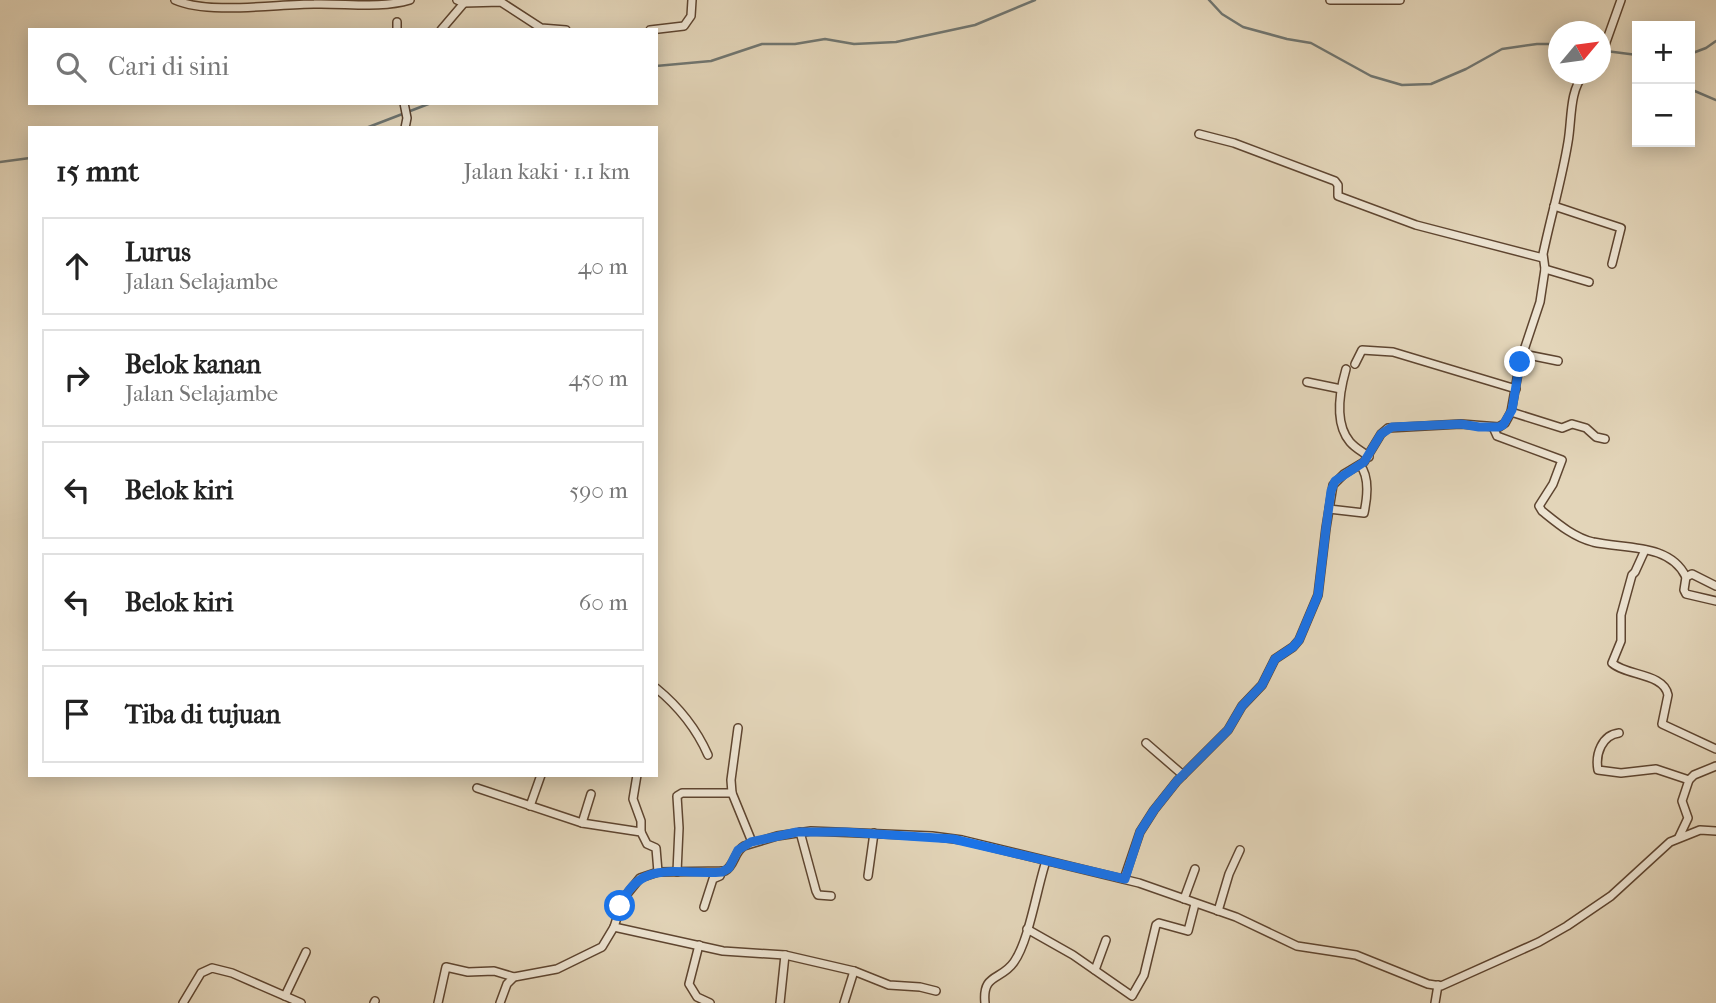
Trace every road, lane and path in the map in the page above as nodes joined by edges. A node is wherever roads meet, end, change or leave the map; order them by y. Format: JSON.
{"nodes":[{"id":1,"x":175,"y":0,"type":"edge"},
{"id":2,"x":410,"y":0,"type":"edge"},
{"id":3,"x":692,"y":0,"type":"edge"},
{"id":4,"x":1330,"y":0,"type":"edge"},
{"id":5,"x":1400,"y":0,"type":"edge"},
{"id":6,"x":1621,"y":0,"type":"edge"},
{"id":7,"x":461,"y":2,"type":"edge"},
{"id":8,"x":265,"y":3,"type":"edge"},
{"id":9,"x":442,"y":28,"type":"edge"},
{"id":10,"x":541,"y":28,"type":"edge"},
{"id":11,"x":658,"y":29,"type":"edge"},
{"id":12,"x":1611,"y":29,"type":"edge"},
{"id":13,"x":1577,"y":84,"type":"edge"},
{"id":14,"x":404,"y":105,"type":"edge"},
{"id":15,"x":405,"y":126,"type":"edge"},
{"id":16,"x":1199,"y":134,"type":"dead end"},
{"id":17,"x":1554,"y":206,"type":"junction"},
{"id":18,"x":1543,"y":258,"type":"junction"},
{"id":19,"x":1612,"y":264,"type":"dead end"},
{"id":20,"x":1545,"y":269,"type":"junction"},
{"id":21,"x":1589,"y":282,"type":"dead end"},
{"id":22,"x":1522,"y":354,"type":"junction"},
{"id":23,"x":1558,"y":361,"type":"dead end"},
{"id":24,"x":1355,"y":364,"type":"dead end"},
{"id":25,"x":1346,"y":369,"type":"dead end"},
{"id":26,"x":1307,"y":382,"type":"dead end"},
{"id":27,"x":1341,"y":389,"type":"junction"},
{"id":28,"x":1516,"y":389,"type":"junction"},
{"id":29,"x":1511,"y":412,"type":"junction"},
{"id":30,"x":1493,"y":427,"type":"junction"},
{"id":31,"x":1605,"y":439,"type":"dead end"},
{"id":32,"x":1369,"y":457,"type":"junction"},
{"id":33,"x":1360,"y":466,"type":"junction"},
{"id":34,"x":1329,"y":509,"type":"junction"},
{"id":35,"x":1645,"y":550,"type":"junction"},
{"id":36,"x":1686,"y":577,"type":"junction"},
{"id":37,"x":1716,"y":586,"type":"edge"},
{"id":38,"x":1716,"y":601,"type":"edge"},
{"id":39,"x":658,"y":689,"type":"edge"},
{"id":40,"x":738,"y":728,"type":"dead end"},
{"id":41,"x":1619,"y":733,"type":"dead end"},
{"id":42,"x":1146,"y":743,"type":"dead end"},
{"id":43,"x":1716,"y":749,"type":"edge"},
{"id":44,"x":708,"y":755,"type":"dead end"},
{"id":45,"x":1716,"y":766,"type":"edge"},
{"id":46,"x":1183,"y":775,"type":"junction"},
{"id":47,"x":540,"y":777,"type":"edge"},
{"id":48,"x":637,"y":777,"type":"edge"},
{"id":49,"x":1689,"y":780,"type":"junction"},
{"id":50,"x":477,"y":788,"type":"dead end"},
{"id":51,"x":732,"y":793,"type":"junction"},
{"id":52,"x":592,"y":794,"type":"dead end"},
{"id":53,"x":530,"y":806,"type":"junction"},
{"id":54,"x":582,"y":823,"type":"junction"},
{"id":55,"x":1716,"y":831,"type":"edge"},
{"id":56,"x":641,"y":832,"type":"junction"},
{"id":57,"x":800,"y":832,"type":"junction"},
{"id":58,"x":874,"y":833,"type":"junction"},
{"id":59,"x":1678,"y":838,"type":"junction"},
{"id":60,"x":751,"y":842,"type":"junction"},
{"id":61,"x":1240,"y":850,"type":"dead end"},
{"id":62,"x":1046,"y":861,"type":"junction"},
{"id":63,"x":1195,"y":869,"type":"dead end"},
{"id":64,"x":658,"y":872,"type":"junction"},
{"id":65,"x":677,"y":872,"type":"junction"},
{"id":66,"x":722,"y":872,"type":"junction"},
{"id":67,"x":868,"y":876,"type":"dead end"},
{"id":68,"x":1125,"y":879,"type":"junction"},
{"id":69,"x":831,"y":896,"type":"dead end"},
{"id":70,"x":1184,"y":899,"type":"junction"},
{"id":71,"x":1195,"y":904,"type":"junction"},
{"id":72,"x":704,"y":907,"type":"dead end"},
{"id":73,"x":1218,"y":911,"type":"junction"},
{"id":74,"x":614,"y":927,"type":"junction"},
{"id":75,"x":1027,"y":929,"type":"junction"},
{"id":76,"x":1106,"y":940,"type":"dead end"},
{"id":77,"x":699,"y":945,"type":"junction"},
{"id":78,"x":306,"y":952,"type":"dead end"},
{"id":79,"x":785,"y":955,"type":"junction"},
{"id":80,"x":1095,"y":970,"type":"junction"},
{"id":81,"x":854,"y":971,"type":"junction"},
{"id":82,"x":514,"y":977,"type":"junction"},
{"id":83,"x":1438,"y":985,"type":"junction"},
{"id":84,"x":936,"y":991,"type":"dead end"},
{"id":85,"x":285,"y":996,"type":"junction"},
{"id":86,"x":183,"y":1003,"type":"edge"},
{"id":87,"x":302,"y":1003,"type":"edge"},
{"id":88,"x":438,"y":1003,"type":"edge"},
{"id":89,"x":500,"y":1003,"type":"edge"},
{"id":90,"x":710,"y":1003,"type":"edge"},
{"id":91,"x":780,"y":1003,"type":"edge"},
{"id":92,"x":844,"y":1003,"type":"edge"},
{"id":93,"x":985,"y":1003,"type":"edge"},
{"id":94,"x":1435,"y":1003,"type":"edge"}],
"edges":[{"from":1,"to":8,"type":"street"},
{"from":2,"to":8,"type":"street"},
{"from":3,"to":11,"type":"street"},
{"from":4,"to":5,"type":"street"},
{"from":6,"to":12,"type":"street"},
{"from":7,"to":9,"type":"street"},
{"from":7,"to":10,"type":"street"},
{"from":13,"to":17,"type":"street"},
{"from":14,"to":15,"type":"street"},
{"from":16,"to":18,"type":"street"},
{"from":17,"to":18,"type":"street"},
{"from":17,"to":19,"type":"street"},
{"from":18,"to":20,"type":"street"},
{"from":20,"to":21,"type":"street"},
{"from":20,"to":22,"type":"street"},
{"from":22,"to":23,"type":"street"},
{"from":22,"to":28,"type":"street"},
{"from":24,"to":28,"type":"street"},
{"from":25,"to":27,"type":"street"},
{"from":26,"to":27,"type":"street"},
{"from":27,"to":32,"type":"street"},
{"from":28,"to":29,"type":"street"},
{"from":29,"to":30,"type":"street"},
{"from":29,"to":31,"type":"street"},
{"from":30,"to":32,"type":"street"},
{"from":30,"to":35,"type":"street"},
{"from":32,"to":33,"type":"street"},
{"from":33,"to":34,"type":"street"},
{"from":33,"to":34,"type":"street"},
{"from":34,"to":46,"type":"street"},
{"from":35,"to":36,"type":"street"},
{"from":35,"to":43,"type":"street"},
{"from":36,"to":37,"type":"street"},
{"from":36,"to":38,"type":"street"},
{"from":39,"to":44,"type":"street"},
{"from":40,"to":51,"type":"street"},
{"from":41,"to":49,"type":"street"},
{"from":42,"to":46,"type":"street"},
{"from":45,"to":49,"type":"street"},
{"from":46,"to":68,"type":"street"},
{"from":47,"to":53,"type":"street"},
{"from":48,"to":56,"type":"street"},
{"from":49,"to":59,"type":"street"},
{"from":50,"to":53,"type":"street"},
{"from":51,"to":60,"type":"street"},
{"from":51,"to":65,"type":"street"},
{"from":52,"to":54,"type":"street"},
{"from":53,"to":54,"type":"street"},
{"from":54,"to":56,"type":"street"},
{"from":55,"to":59,"type":"street"},
{"from":56,"to":64,"type":"street"},
{"from":57,"to":58,"type":"street"},
{"from":57,"to":60,"type":"street"},
{"from":57,"to":69,"type":"street"},
{"from":58,"to":62,"type":"street"},
{"from":58,"to":67,"type":"street"},
{"from":59,"to":83,"type":"street"},
{"from":60,"to":66,"type":"street"},
{"from":61,"to":73,"type":"street"},
{"from":62,"to":68,"type":"street"},
{"from":62,"to":75,"type":"street"},
{"from":63,"to":70,"type":"street"},
{"from":64,"to":65,"type":"street"},
{"from":64,"to":74,"type":"street"},
{"from":65,"to":66,"type":"street"},
{"from":66,"to":72,"type":"street"},
{"from":68,"to":70,"type":"street"},
{"from":70,"to":71,"type":"street"},
{"from":71,"to":73,"type":"street"},
{"from":71,"to":80,"type":"street"},
{"from":73,"to":83,"type":"street"},
{"from":74,"to":77,"type":"street"},
{"from":74,"to":82,"type":"street"},
{"from":75,"to":80,"type":"street"},
{"from":75,"to":93,"type":"street"},
{"from":76,"to":80,"type":"street"},
{"from":77,"to":79,"type":"street"},
{"from":77,"to":90,"type":"street"},
{"from":78,"to":85,"type":"street"},
{"from":79,"to":81,"type":"street"},
{"from":79,"to":91,"type":"street"},
{"from":81,"to":84,"type":"street"},
{"from":81,"to":92,"type":"street"},
{"from":82,"to":88,"type":"street"},
{"from":82,"to":89,"type":"street"},
{"from":83,"to":94,"type":"street"},
{"from":85,"to":86,"type":"street"},
{"from":85,"to":87,"type":"street"}]}
